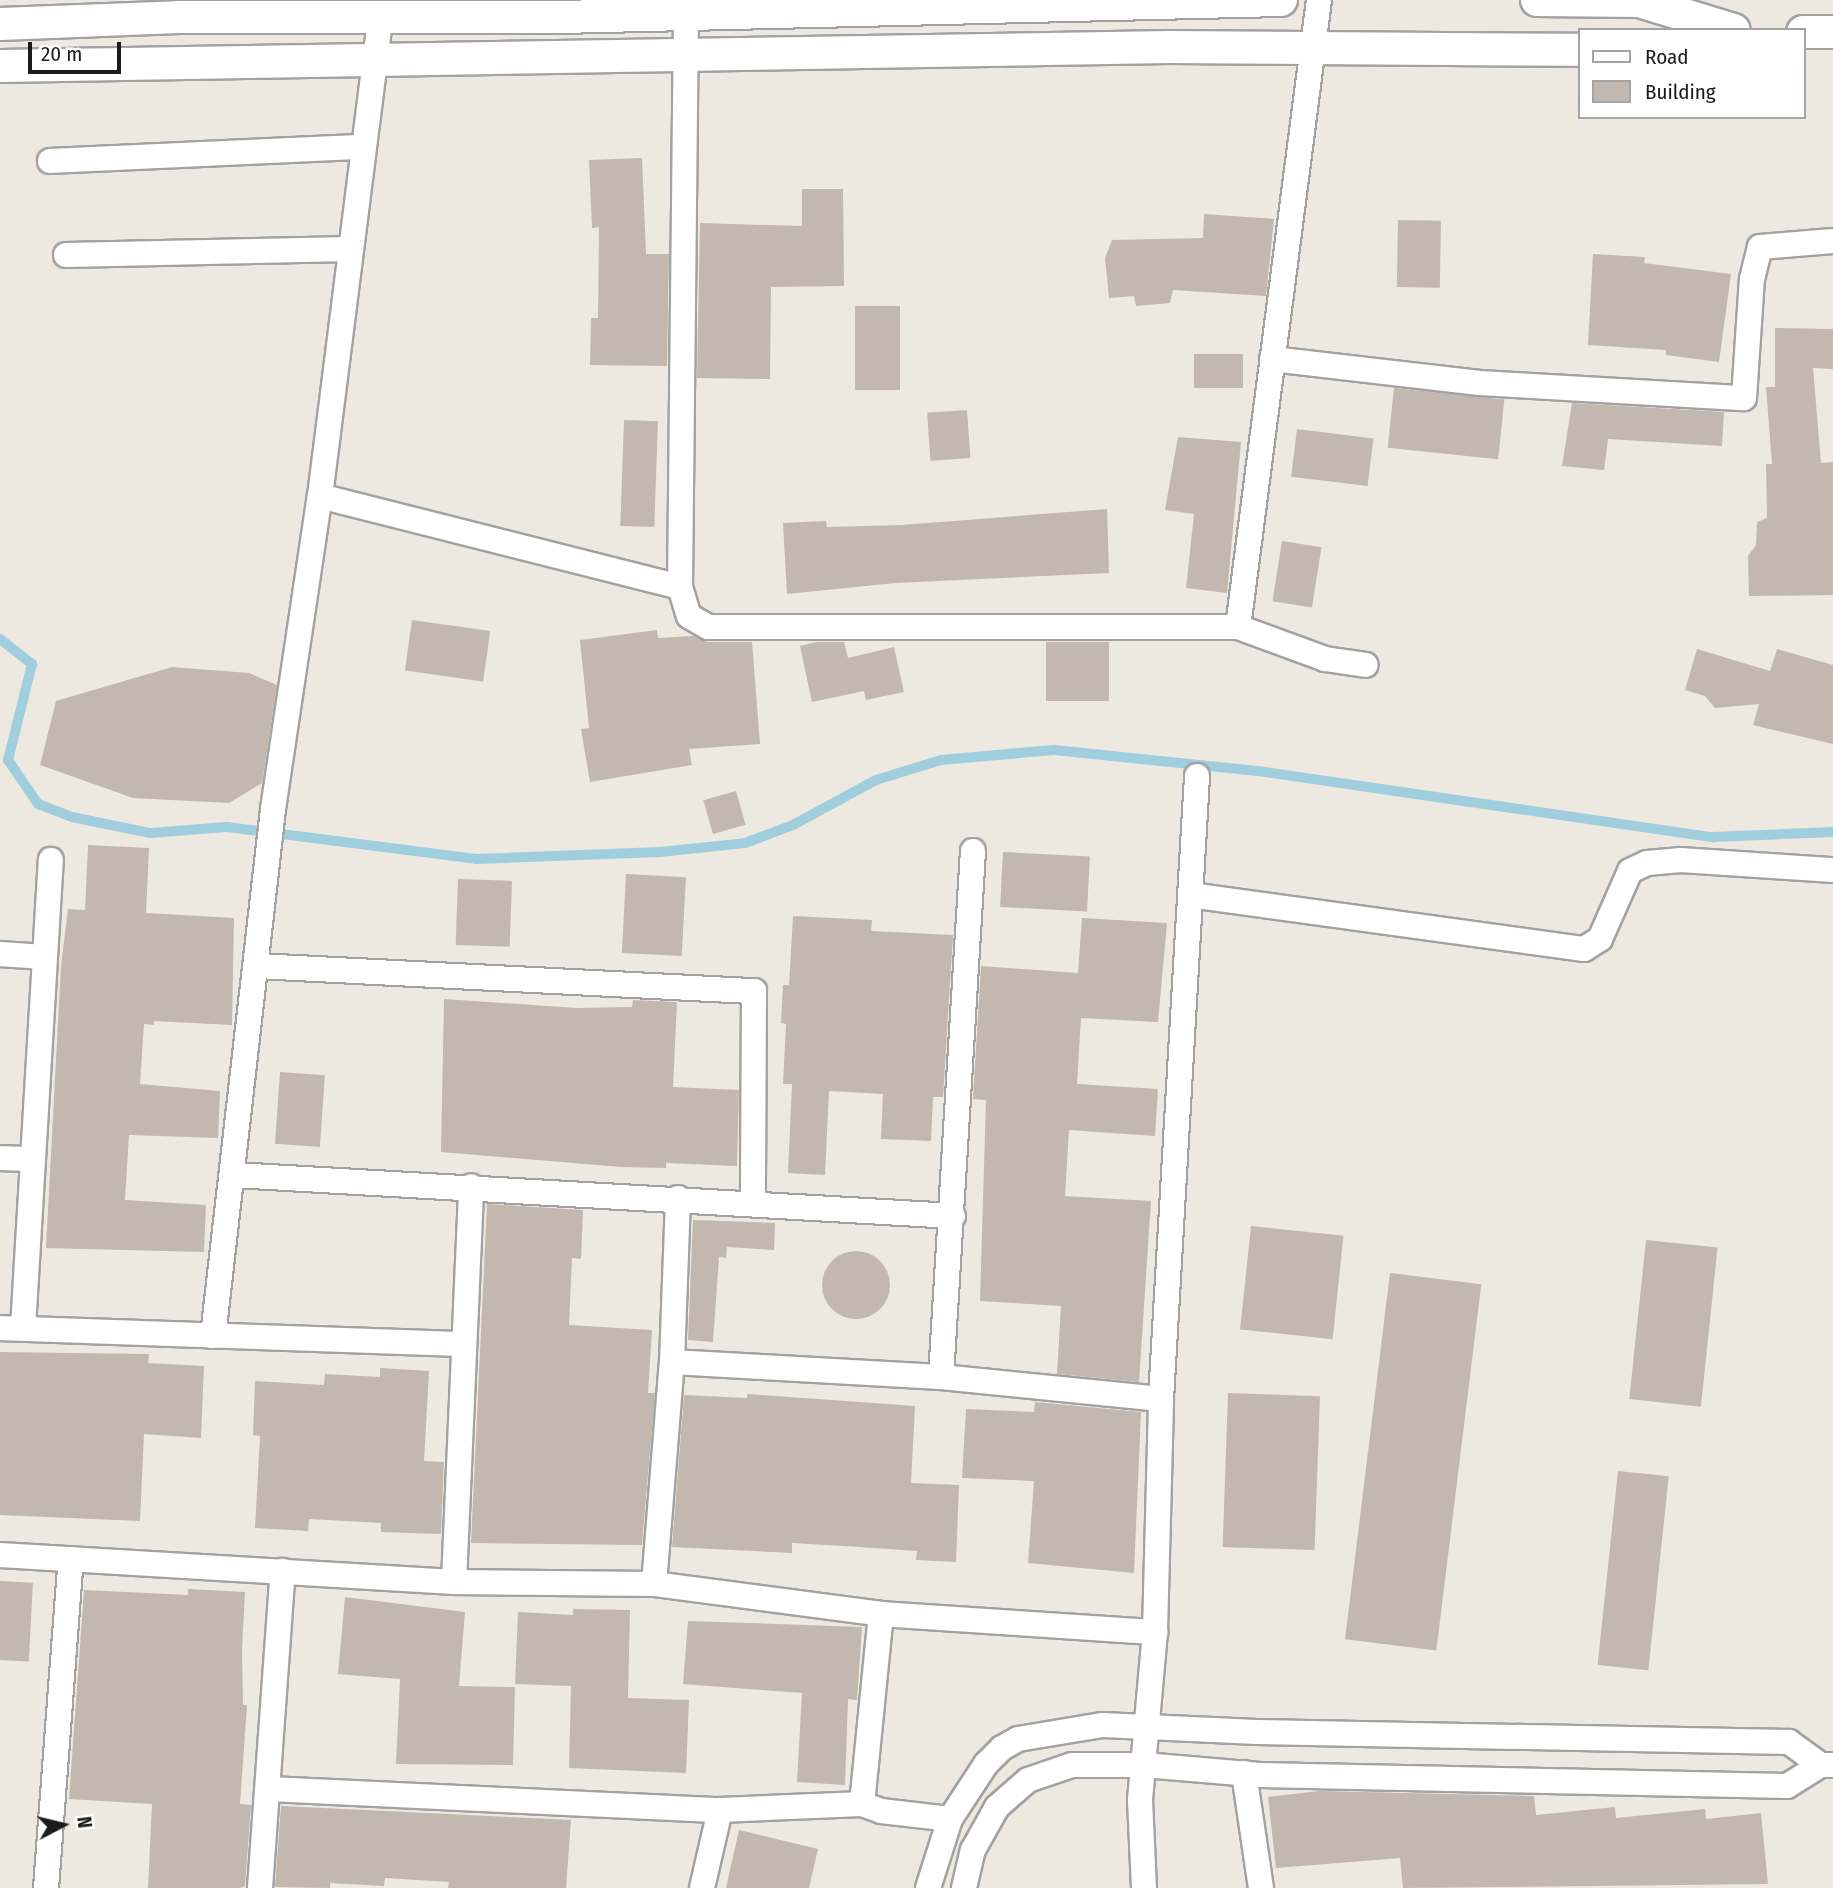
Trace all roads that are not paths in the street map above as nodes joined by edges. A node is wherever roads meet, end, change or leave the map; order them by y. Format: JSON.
{"nodes":[{"id":1,"x":1280,"y":0,"type":"edge"},
{"id":2,"x":1319,"y":0,"type":"edge"},
{"id":3,"x":1537,"y":0,"type":"edge"},
{"id":4,"x":1639,"y":1,"type":"edge"},
{"id":5,"x":560,"y":9,"type":"edge"},
{"id":6,"x":686,"y":14,"type":"junction"},
{"id":7,"x":381,"y":16,"type":"junction"},
{"id":8,"x":0,"y":24,"type":"edge"},
{"id":9,"x":1727,"y":28,"type":"edge"},
{"id":10,"x":1833,"y":32,"type":"edge"},
{"id":11,"x":1805,"y":33,"type":"edge"},
{"id":12,"x":1312,"y":48,"type":"junction"},
{"id":13,"x":1577,"y":50,"type":"edge"},
{"id":14,"x":685,"y":54,"type":"junction"},
{"id":15,"x":374,"y":59,"type":"junction"},
{"id":16,"x":0,"y":66,"type":"edge"},
{"id":17,"x":362,"y":147,"type":"junction"},
{"id":18,"x":50,"y":162,"type":"dead end"},
{"id":19,"x":1833,"y":241,"type":"edge"},
{"id":20,"x":350,"y":249,"type":"junction"},
{"id":21,"x":66,"y":255,"type":"dead end"},
{"id":22,"x":1272,"y":359,"type":"junction"},
{"id":23,"x":320,"y":496,"type":"junction"},
{"id":24,"x":680,"y":587,"type":"junction"},
{"id":25,"x":1238,"y":627,"type":"junction"},
{"id":26,"x":1366,"y":665,"type":"dead end"},
{"id":27,"x":1197,"y":776,"type":"dead end"},
{"id":28,"x":973,"y":851,"type":"dead end"},
{"id":29,"x":51,"y":860,"type":"dead end"},
{"id":30,"x":1833,"y":870,"type":"edge"},
{"id":31,"x":1190,"y":895,"type":"junction"},
{"id":32,"x":0,"y":954,"type":"edge"},
{"id":33,"x":43,"y":957,"type":"junction"},
{"id":34,"x":257,"y":966,"type":"junction"},
{"id":35,"x":0,"y":1158,"type":"edge"},
{"id":36,"x":31,"y":1160,"type":"junction"},
{"id":37,"x":234,"y":1175,"type":"junction"},
{"id":38,"x":471,"y":1185,"type":"junction"},
{"id":39,"x":678,"y":1198,"type":"junction"},
{"id":40,"x":753,"y":1201,"type":"junction"},
{"id":41,"x":953,"y":1216,"type":"junction"},
{"id":42,"x":11,"y":1328,"type":"edge"},
{"id":43,"x":213,"y":1336,"type":"junction"},
{"id":44,"x":462,"y":1344,"type":"junction"},
{"id":45,"x":671,"y":1362,"type":"junction"},
{"id":46,"x":941,"y":1377,"type":"junction"},
{"id":47,"x":1161,"y":1399,"type":"junction"},
{"id":48,"x":0,"y":1555,"type":"edge"},
{"id":49,"x":71,"y":1559,"type":"junction"},
{"id":50,"x":283,"y":1571,"type":"junction"},
{"id":51,"x":454,"y":1582,"type":"junction"},
{"id":52,"x":654,"y":1584,"type":"junction"},
{"id":53,"x":881,"y":1614,"type":"junction"},
{"id":54,"x":1155,"y":1632,"type":"junction"},
{"id":55,"x":1145,"y":1726,"type":"junction"},
{"id":56,"x":1144,"y":1765,"type":"junction"},
{"id":57,"x":1827,"y":1765,"type":"edge"},
{"id":58,"x":1244,"y":1773,"type":"junction"},
{"id":59,"x":269,"y":1789,"type":"junction"},
{"id":60,"x":862,"y":1804,"type":"junction"},
{"id":61,"x":720,"y":1810,"type":"junction"},
{"id":62,"x":950,"y":1819,"type":"junction"},
{"id":63,"x":46,"y":1888,"type":"edge"},
{"id":64,"x":260,"y":1888,"type":"edge"},
{"id":65,"x":702,"y":1888,"type":"edge"},
{"id":66,"x":928,"y":1888,"type":"edge"},
{"id":67,"x":964,"y":1888,"type":"edge"},
{"id":68,"x":1144,"y":1888,"type":"edge"},
{"id":69,"x":1261,"y":1888,"type":"edge"}],
"edges":[{"from":1,"to":6,"type":"street"},
{"from":2,"to":12,"type":"street"},
{"from":3,"to":4,"type":"street"},
{"from":4,"to":9,"type":"street"},
{"from":5,"to":6,"type":"street"},
{"from":5,"to":7,"type":"street"},
{"from":6,"to":14,"type":"street"},
{"from":7,"to":8,"type":"street"},
{"from":7,"to":15,"type":"street"},
{"from":10,"to":11,"type":"street"},
{"from":12,"to":13,"type":"street"},
{"from":12,"to":14,"type":"street"},
{"from":12,"to":22,"type":"street"},
{"from":14,"to":15,"type":"street"},
{"from":14,"to":24,"type":"street"},
{"from":15,"to":16,"type":"street"},
{"from":15,"to":17,"type":"street"},
{"from":17,"to":18,"type":"street"},
{"from":17,"to":20,"type":"street"},
{"from":19,"to":22,"type":"street"},
{"from":20,"to":21,"type":"street"},
{"from":20,"to":23,"type":"street"},
{"from":22,"to":25,"type":"street"},
{"from":23,"to":24,"type":"street"},
{"from":23,"to":34,"type":"street"},
{"from":24,"to":25,"type":"street"},
{"from":25,"to":26,"type":"street"},
{"from":27,"to":31,"type":"street"},
{"from":28,"to":41,"type":"street"},
{"from":29,"to":33,"type":"street"},
{"from":30,"to":31,"type":"street"},
{"from":31,"to":47,"type":"street"},
{"from":32,"to":33,"type":"street"},
{"from":33,"to":36,"type":"street"},
{"from":34,"to":37,"type":"street"},
{"from":34,"to":40,"type":"street"},
{"from":35,"to":36,"type":"street"},
{"from":36,"to":42,"type":"street"},
{"from":37,"to":38,"type":"street"},
{"from":37,"to":43,"type":"street"},
{"from":38,"to":39,"type":"street"},
{"from":38,"to":44,"type":"street"},
{"from":39,"to":40,"type":"street"},
{"from":39,"to":45,"type":"street"},
{"from":40,"to":41,"type":"street"},
{"from":41,"to":46,"type":"street"},
{"from":42,"to":43,"type":"street"},
{"from":43,"to":44,"type":"street"},
{"from":44,"to":51,"type":"street"},
{"from":45,"to":46,"type":"street"},
{"from":45,"to":52,"type":"street"},
{"from":46,"to":47,"type":"street"},
{"from":47,"to":54,"type":"street"},
{"from":48,"to":49,"type":"street"},
{"from":49,"to":50,"type":"street"},
{"from":49,"to":63,"type":"street"},
{"from":50,"to":51,"type":"street"},
{"from":50,"to":59,"type":"street"},
{"from":51,"to":52,"type":"street"},
{"from":52,"to":53,"type":"street"},
{"from":53,"to":54,"type":"street"},
{"from":53,"to":60,"type":"street"},
{"from":54,"to":55,"type":"street"},
{"from":55,"to":56,"type":"street"},
{"from":55,"to":57,"type":"street"},
{"from":55,"to":62,"type":"street"},
{"from":56,"to":58,"type":"street"},
{"from":56,"to":67,"type":"street"},
{"from":56,"to":68,"type":"street"},
{"from":57,"to":58,"type":"street"},
{"from":58,"to":69,"type":"street"},
{"from":59,"to":61,"type":"street"},
{"from":59,"to":64,"type":"street"},
{"from":60,"to":61,"type":"street"},
{"from":60,"to":62,"type":"street"},
{"from":61,"to":65,"type":"street"},
{"from":62,"to":66,"type":"street"}]}
